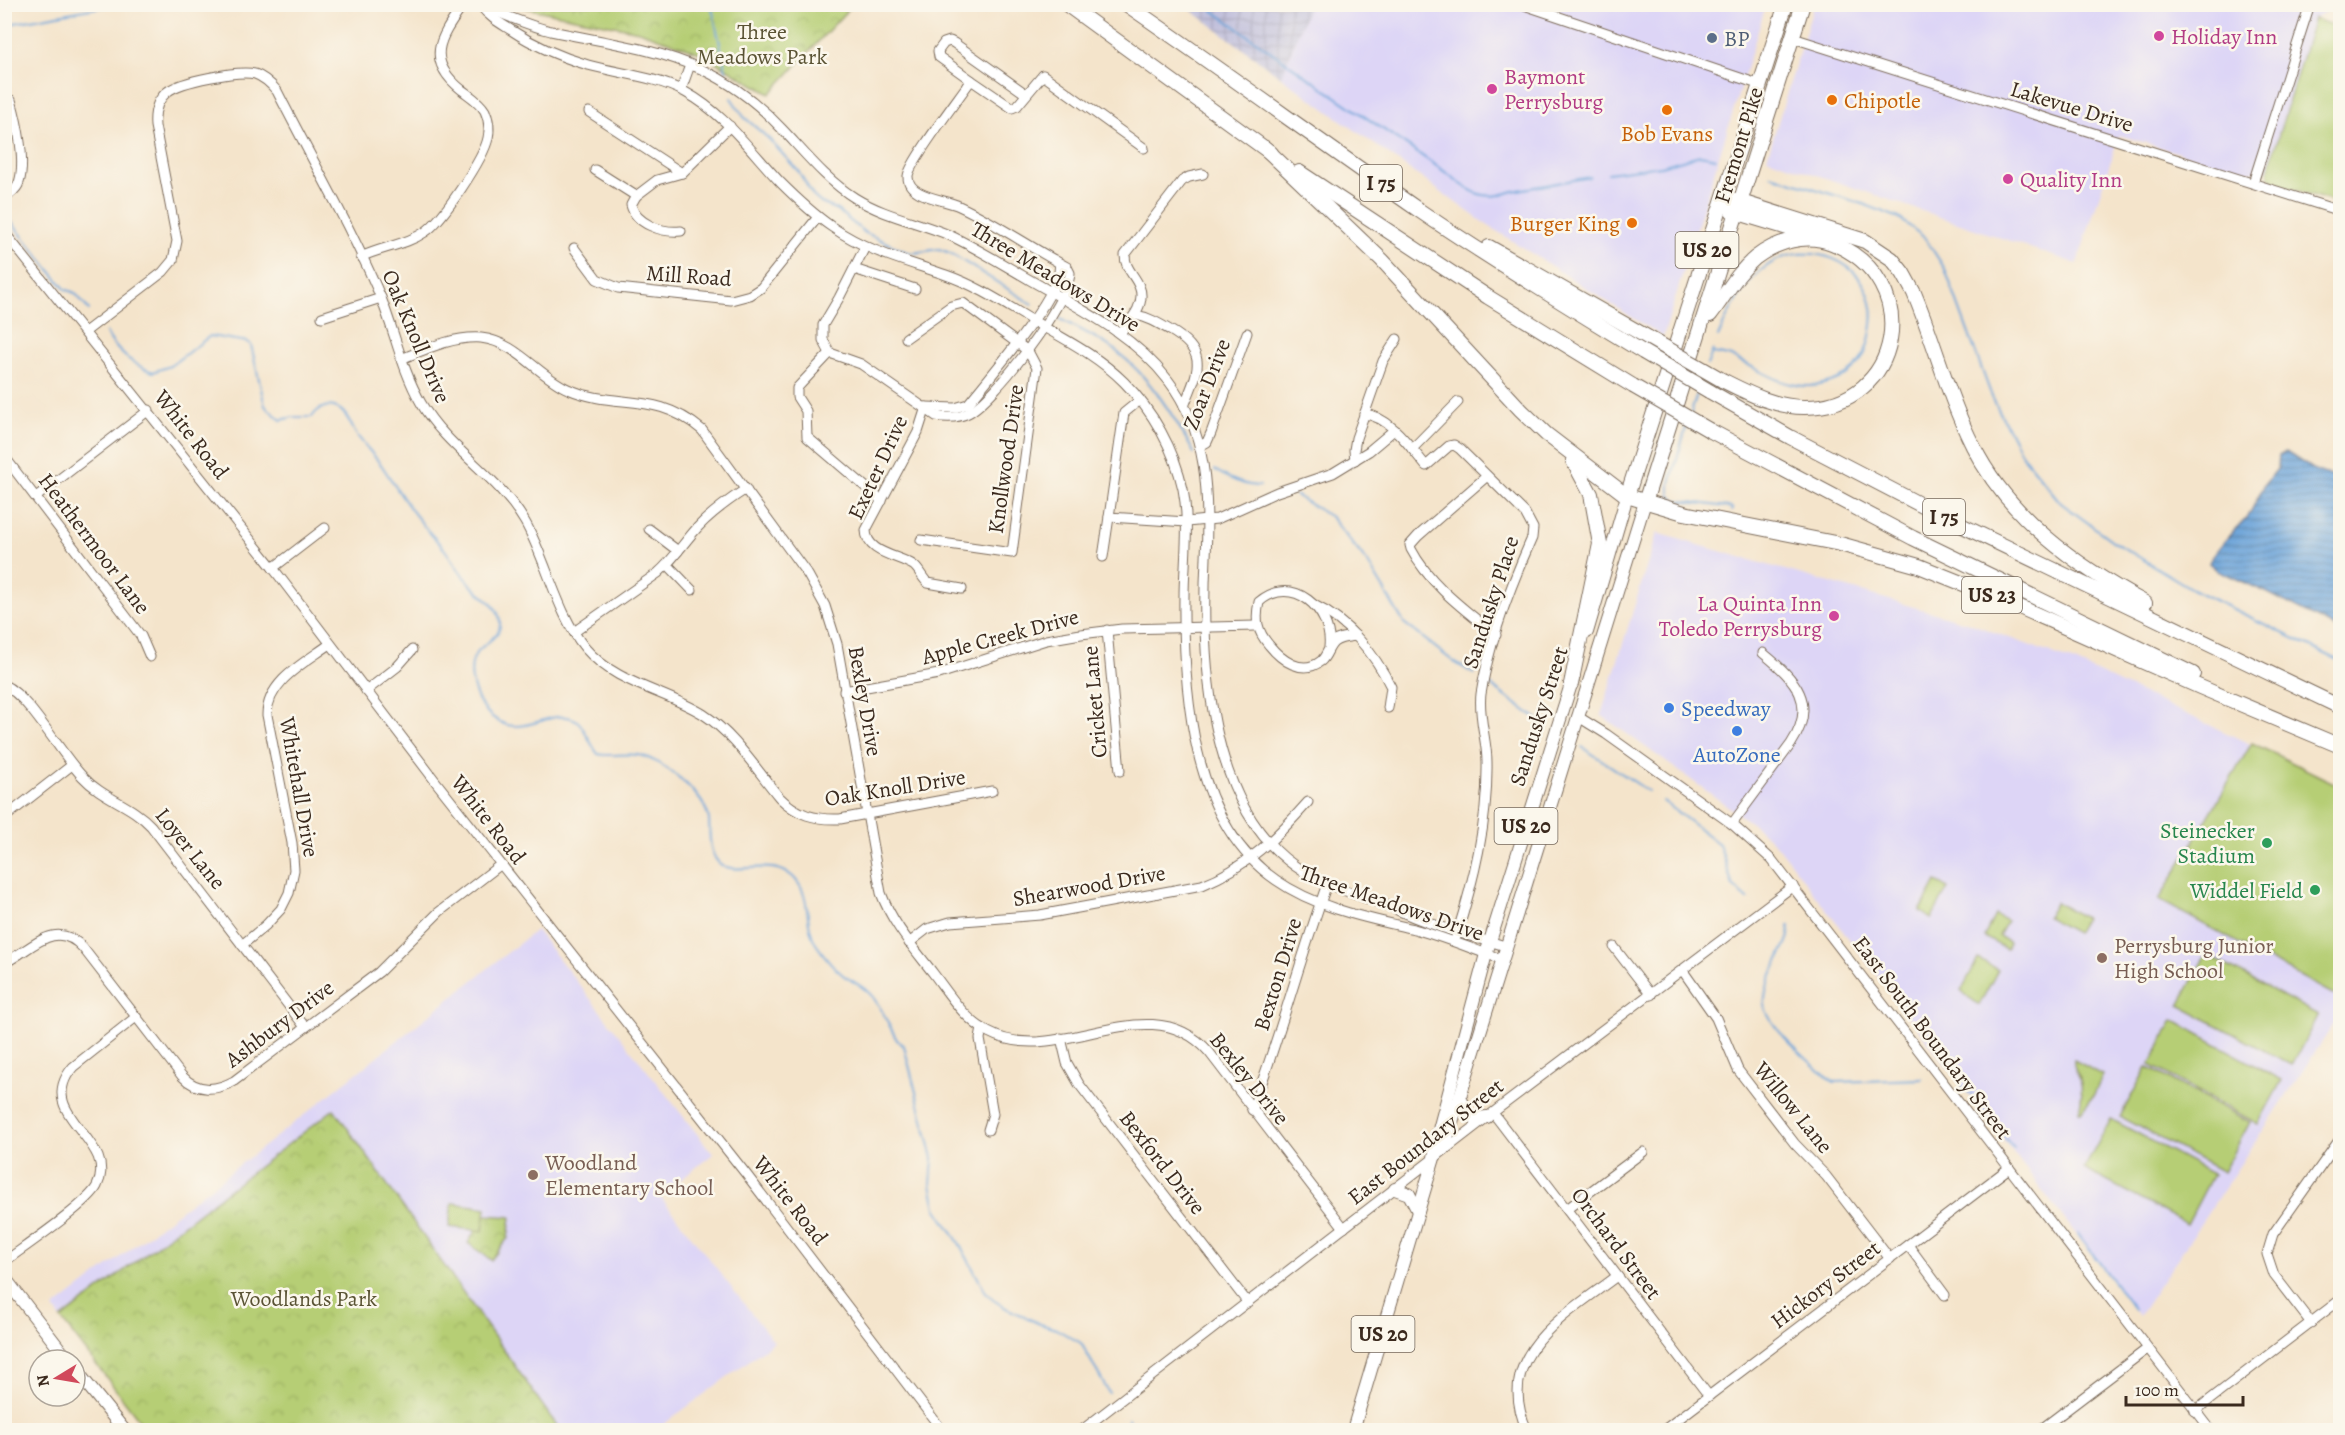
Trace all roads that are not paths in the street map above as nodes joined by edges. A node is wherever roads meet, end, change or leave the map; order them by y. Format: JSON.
{"nodes":[{"id":1,"x":464,"y":4,"type":"edge"},
{"id":2,"x":1066,"y":4,"type":"edge"},
{"id":3,"x":1126,"y":4,"type":"edge"},
{"id":4,"x":1521,"y":4,"type":"edge"},
{"id":5,"x":1786,"y":4,"type":"edge"},
{"id":6,"x":1803,"y":4,"type":"edge"},
{"id":7,"x":2310,"y":4,"type":"edge"},
{"id":8,"x":479,"y":5,"type":"edge"},
{"id":9,"x":1793,"y":38,"type":"junction"},
{"id":10,"x":690,"y":65,"type":"junction"},
{"id":11,"x":971,"y":80,"type":"junction"},
{"id":12,"x":1761,"y":85,"type":"junction"},
{"id":13,"x":681,"y":90,"type":"junction"},
{"id":14,"x":1026,"y":94,"type":"junction"},
{"id":15,"x":11,"y":100,"type":"dead end"},
{"id":16,"x":589,"y":112,"type":"dead end"},
{"id":17,"x":730,"y":126,"type":"junction"},
{"id":18,"x":1144,"y":148,"type":"dead end"},
{"id":19,"x":1265,"y":148,"type":"junction"},
{"id":20,"x":595,"y":170,"type":"dead end"},
{"id":21,"x":682,"y":173,"type":"junction"},
{"id":22,"x":1203,"y":174,"type":"dead end"},
{"id":23,"x":2253,"y":183,"type":"junction"},
{"id":24,"x":636,"y":196,"type":"junction"},
{"id":25,"x":4,"y":198,"type":"edge"},
{"id":26,"x":1723,"y":203,"type":"junction"},
{"id":27,"x":1740,"y":208,"type":"junction"},
{"id":28,"x":1420,"y":211,"type":"junction"},
{"id":29,"x":2340,"y":211,"type":"edge"},
{"id":30,"x":818,"y":217,"type":"junction"},
{"id":31,"x":681,"y":231,"type":"dead end"},
{"id":32,"x":4,"y":232,"type":"edge"},
{"id":33,"x":1819,"y":238,"type":"junction"},
{"id":34,"x":865,"y":247,"type":"junction"},
{"id":35,"x":574,"y":248,"type":"dead end"},
{"id":36,"x":361,"y":257,"type":"junction"},
{"id":37,"x":1059,"y":263,"type":"junction"},
{"id":38,"x":854,"y":269,"type":"junction"},
{"id":39,"x":915,"y":289,"type":"dead end"},
{"id":40,"x":1050,"y":291,"type":"junction"},
{"id":41,"x":381,"y":298,"type":"junction"},
{"id":42,"x":1060,"y":298,"type":"junction"},
{"id":43,"x":1709,"y":303,"type":"junction"},
{"id":44,"x":1135,"y":315,"type":"junction"},
{"id":45,"x":322,"y":316,"type":"dead end"},
{"id":46,"x":1039,"y":324,"type":"junction"},
{"id":47,"x":1703,"y":324,"type":"junction"},
{"id":48,"x":85,"y":332,"type":"junction"},
{"id":49,"x":1120,"y":333,"type":"junction"},
{"id":50,"x":1247,"y":333,"type":"dead end"},
{"id":51,"x":906,"y":338,"type":"dead end"},
{"id":52,"x":1397,"y":339,"type":"dead end"},
{"id":53,"x":1017,"y":344,"type":"junction"},
{"id":54,"x":1028,"y":351,"type":"junction"},
{"id":55,"x":830,"y":353,"type":"junction"},
{"id":56,"x":401,"y":358,"type":"junction"},
{"id":57,"x":1140,"y":400,"type":"junction"},
{"id":58,"x":1458,"y":402,"type":"dead end"},
{"id":59,"x":1184,"y":406,"type":"junction"},
{"id":60,"x":926,"y":407,"type":"junction"},
{"id":61,"x":149,"y":410,"type":"junction"},
{"id":62,"x":1364,"y":414,"type":"junction"},
{"id":63,"x":1394,"y":430,"type":"junction"},
{"id":64,"x":1200,"y":447,"type":"junction"},
{"id":65,"x":1412,"y":449,"type":"junction"},
{"id":66,"x":1564,"y":450,"type":"junction"},
{"id":67,"x":4,"y":456,"type":"edge"},
{"id":68,"x":1355,"y":460,"type":"junction"},
{"id":69,"x":1487,"y":476,"type":"junction"},
{"id":70,"x":746,"y":489,"type":"junction"},
{"id":71,"x":1627,"y":496,"type":"junction"},
{"id":72,"x":36,"y":497,"type":"junction"},
{"id":73,"x":882,"y":501,"type":"junction"},
{"id":74,"x":1645,"y":502,"type":"junction"},
{"id":75,"x":1109,"y":517,"type":"junction"},
{"id":76,"x":1207,"y":520,"type":"junction"},
{"id":77,"x":1187,"y":522,"type":"junction"},
{"id":78,"x":325,"y":528,"type":"dead end"},
{"id":79,"x":649,"y":529,"type":"dead end"},
{"id":80,"x":921,"y":540,"type":"dead end"},
{"id":81,"x":678,"y":550,"type":"junction"},
{"id":82,"x":1103,"y":557,"type":"dead end"},
{"id":83,"x":668,"y":565,"type":"junction"},
{"id":84,"x":273,"y":568,"type":"junction"},
{"id":85,"x":1603,"y":582,"type":"junction"},
{"id":86,"x":962,"y":589,"type":"dead end"},
{"id":87,"x":692,"y":590,"type":"dead end"},
{"id":88,"x":1314,"y":605,"type":"junction"},
{"id":89,"x":1256,"y":626,"type":"junction"},
{"id":90,"x":1184,"y":628,"type":"junction"},
{"id":91,"x":1204,"y":628,"type":"junction"},
{"id":92,"x":1107,"y":630,"type":"junction"},
{"id":93,"x":574,"y":632,"type":"junction"},
{"id":94,"x":2186,"y":632,"type":"junction"},
{"id":95,"x":1496,"y":634,"type":"junction"},
{"id":96,"x":1356,"y":636,"type":"junction"},
{"id":97,"x":330,"y":644,"type":"junction"},
{"id":98,"x":1329,"y":647,"type":"junction"},
{"id":99,"x":412,"y":650,"type":"dead end"},
{"id":100,"x":1763,"y":654,"type":"dead end"},
{"id":101,"x":150,"y":657,"type":"dead end"},
{"id":102,"x":1571,"y":684,"type":"junction"},
{"id":103,"x":4,"y":685,"type":"edge"},
{"id":104,"x":366,"y":691,"type":"junction"},
{"id":105,"x":844,"y":691,"type":"junction"},
{"id":106,"x":2340,"y":707,"type":"edge"},
{"id":107,"x":1388,"y":708,"type":"dead end"},
{"id":108,"x":1577,"y":716,"type":"junction"},
{"id":109,"x":2340,"y":746,"type":"edge"},
{"id":110,"x":72,"y":765,"type":"junction"},
{"id":111,"x":1120,"y":771,"type":"dead end"},
{"id":112,"x":992,"y":792,"type":"dead end"},
{"id":113,"x":1308,"y":802,"type":"dead end"},
{"id":114,"x":866,"y":814,"type":"junction"},
{"id":115,"x":4,"y":818,"type":"edge"},
{"id":116,"x":1732,"y":824,"type":"junction"},
{"id":117,"x":1269,"y":843,"type":"junction"},
{"id":118,"x":1250,"y":858,"type":"junction"},
{"id":119,"x":500,"y":865,"type":"junction"},
{"id":120,"x":1327,"y":884,"type":"junction"},
{"id":121,"x":1793,"y":886,"type":"junction"},
{"id":122,"x":1320,"y":903,"type":"junction"},
{"id":123,"x":1457,"y":932,"type":"junction"},
{"id":124,"x":1454,"y":942,"type":"junction"},
{"id":125,"x":1490,"y":942,"type":"junction"},
{"id":126,"x":909,"y":943,"type":"junction"},
{"id":127,"x":242,"y":945,"type":"junction"},
{"id":128,"x":1505,"y":946,"type":"junction"},
{"id":129,"x":1614,"y":947,"type":"dead end"},
{"id":130,"x":1486,"y":954,"type":"junction"},
{"id":131,"x":1501,"y":959,"type":"junction"},
{"id":132,"x":4,"y":963,"type":"edge"},
{"id":133,"x":1683,"y":971,"type":"junction"},
{"id":134,"x":1651,"y":995,"type":"junction"},
{"id":135,"x":136,"y":1017,"type":"junction"},
{"id":136,"x":305,"y":1028,"type":"junction"},
{"id":137,"x":982,"y":1028,"type":"junction"},
{"id":138,"x":1061,"y":1038,"type":"junction"},
{"id":139,"x":1460,"y":1095,"type":"junction"},
{"id":140,"x":1252,"y":1110,"type":"junction"},
{"id":141,"x":1490,"y":1115,"type":"junction"},
{"id":142,"x":988,"y":1130,"type":"dead end"},
{"id":143,"x":2340,"y":1138,"type":"edge"},
{"id":144,"x":1643,"y":1152,"type":"dead end"},
{"id":145,"x":1434,"y":1158,"type":"junction"},
{"id":146,"x":2009,"y":1168,"type":"junction"},
{"id":147,"x":1395,"y":1189,"type":"junction"},
{"id":148,"x":1567,"y":1209,"type":"junction"},
{"id":149,"x":1418,"y":1211,"type":"junction"},
{"id":150,"x":1344,"y":1228,"type":"junction"},
{"id":151,"x":1908,"y":1245,"type":"junction"},
{"id":152,"x":1890,"y":1259,"type":"junction"},
{"id":153,"x":4,"y":1262,"type":"edge"},
{"id":154,"x":4,"y":1276,"type":"edge"},
{"id":155,"x":1617,"y":1276,"type":"junction"},
{"id":156,"x":1945,"y":1295,"type":"dead end"},
{"id":157,"x":2340,"y":1300,"type":"edge"},
{"id":158,"x":1248,"y":1303,"type":"junction"},
{"id":159,"x":2311,"y":1323,"type":"junction"},
{"id":160,"x":59,"y":1348,"type":"edge"},
{"id":161,"x":2147,"y":1349,"type":"junction"},
{"id":162,"x":87,"y":1384,"type":"edge"},
{"id":163,"x":1709,"y":1396,"type":"junction"},
{"id":164,"x":2195,"y":1411,"type":"junction"},
{"id":165,"x":124,"y":1431,"type":"edge"},
{"id":166,"x":942,"y":1431,"type":"edge"},
{"id":167,"x":1082,"y":1431,"type":"edge"},
{"id":168,"x":1353,"y":1431,"type":"edge"},
{"id":169,"x":1527,"y":1431,"type":"edge"},
{"id":170,"x":1664,"y":1431,"type":"edge"},
{"id":171,"x":2040,"y":1431,"type":"edge"},
{"id":172,"x":2211,"y":1431,"type":"edge"}],
"edges":[{"from":1,"to":36,"type":"street"},
{"from":2,"to":19,"type":"highway","number":"I 75"},
{"from":3,"to":28,"type":"highway","number":"I 75"},
{"from":4,"to":12,"type":"street"},
{"from":5,"to":12,"type":"highway","name":"Fremont Pike","number":"US 20"},
{"from":6,"to":9,"type":"highway","name":"Fremont Pike","number":"US 20"},
{"from":7,"to":23,"type":"street"},
{"from":8,"to":10,"type":"street","name":"Three Meadows Drive"},
{"from":8,"to":13,"type":"street","name":"Three Meadows Drive"},
{"from":9,"to":23,"type":"street","name":"Lakevue Drive"},
{"from":9,"to":27,"type":"highway","name":"Fremont Pike","number":"US 20"},
{"from":10,"to":13,"type":"street"},
{"from":10,"to":40,"type":"street","name":"Three Meadows Drive"},
{"from":11,"to":14,"type":"street"},
{"from":11,"to":14,"type":"street"},
{"from":11,"to":37,"type":"street"},
{"from":12,"to":26,"type":"highway","name":"Fremont Pike","number":"US 20"},
{"from":13,"to":17,"type":"street","name":"Three Meadows Drive"},
{"from":14,"to":18,"type":"street"},
{"from":15,"to":25,"type":"street"},
{"from":16,"to":21,"type":"street"},
{"from":17,"to":21,"type":"street"},
{"from":17,"to":30,"type":"street","name":"Three Meadows Drive"},
{"from":19,"to":66,"type":"highway"},
{"from":19,"to":109,"type":"highway","number":"I 75","bridge":true},
{"from":20,"to":24,"type":"street"},
{"from":21,"to":24,"type":"street"},
{"from":22,"to":44,"type":"street"},
{"from":23,"to":29,"type":"street","name":"Lakevue Drive"},
{"from":24,"to":31,"type":"street"},
{"from":26,"to":27,"type":"highway"},
{"from":26,"to":43,"type":"highway"},
{"from":26,"to":71,"type":"highway","name":"Fremont Pike","number":"US 20"},
{"from":27,"to":33,"type":"highway"},
{"from":27,"to":43,"type":"highway","name":"Fremont Pike","number":"US 20"},
{"from":27,"to":94,"type":"highway"},
{"from":28,"to":33,"type":"highway","bridge":true},
{"from":28,"to":94,"type":"highway","number":"I 75","bridge":true},
{"from":30,"to":34,"type":"street","name":"Three Meadows Drive"},
{"from":30,"to":35,"type":"street","name":"Mill Road"},
{"from":32,"to":48,"type":"street","name":"White Road"},
{"from":33,"to":47,"type":"highway"},
{"from":34,"to":38,"type":"street"},
{"from":34,"to":46,"type":"street","name":"Three Meadows Drive"},
{"from":36,"to":41,"type":"street","name":"Oak Knoll Drive"},
{"from":36,"to":48,"type":"street","name":"Oak Knoll Drive"},
{"from":37,"to":40,"type":"street"},
{"from":37,"to":42,"type":"street"},
{"from":38,"to":39,"type":"street"},
{"from":38,"to":55,"type":"street"},
{"from":40,"to":42,"type":"street","name":"Three Meadows Drive"},
{"from":40,"to":46,"type":"street"},
{"from":41,"to":45,"type":"street"},
{"from":41,"to":56,"type":"street","name":"Oak Knoll Drive"},
{"from":42,"to":46,"type":"street"},
{"from":42,"to":49,"type":"street","name":"Three Meadows Drive"},
{"from":43,"to":47,"type":"highway","name":"Fremont Pike","number":"US 20"},
{"from":44,"to":49,"type":"street"},
{"from":44,"to":59,"type":"street"},
{"from":46,"to":53,"type":"street"},
{"from":46,"to":54,"type":"street"},
{"from":46,"to":57,"type":"street","name":"Three Meadows Drive"},
{"from":47,"to":74,"type":"highway","name":"Fremont Pike","number":"US 20"},
{"from":48,"to":61,"type":"street","name":"White Road"},
{"from":49,"to":59,"type":"street","name":"Three Meadows Drive"},
{"from":50,"to":64,"type":"street","name":"Zoar Drive"},
{"from":51,"to":53,"type":"street"},
{"from":52,"to":62,"type":"street"},
{"from":53,"to":54,"type":"street"},
{"from":53,"to":60,"type":"street"},
{"from":54,"to":60,"type":"street"},
{"from":54,"to":80,"type":"street","name":"Knollwood Drive"},
{"from":55,"to":60,"type":"street"},
{"from":55,"to":73,"type":"street"},
{"from":56,"to":70,"type":"street","name":"Bexley Drive"},
{"from":56,"to":93,"type":"street","name":"Oak Knoll Drive"},
{"from":57,"to":75,"type":"street"},
{"from":57,"to":77,"type":"street","name":"Three Meadows Drive"},
{"from":58,"to":65,"type":"street"},
{"from":59,"to":64,"type":"street","name":"Three Meadows Drive"},
{"from":60,"to":73,"type":"street","name":"Exeter Drive"},
{"from":61,"to":72,"type":"street"},
{"from":61,"to":84,"type":"street","name":"White Road"},
{"from":62,"to":63,"type":"street"},
{"from":62,"to":68,"type":"street"},
{"from":63,"to":65,"type":"street"},
{"from":63,"to":68,"type":"street"},
{"from":64,"to":76,"type":"street","name":"Three Meadows Drive"},
{"from":65,"to":69,"type":"street","name":"Sandusky Place"},
{"from":66,"to":71,"type":"highway"},
{"from":66,"to":102,"type":"highway"},
{"from":67,"to":72,"type":"street","name":"Heathermoor Lane"},
{"from":68,"to":76,"type":"street"},
{"from":69,"to":95,"type":"street","name":"Sandusky Place"},
{"from":69,"to":95,"type":"street"},
{"from":70,"to":81,"type":"street"},
{"from":70,"to":105,"type":"street","name":"Bexley Drive"},
{"from":71,"to":74,"type":"highway","number":"US 23"},
{"from":71,"to":85,"type":"main road","name":"Sandusky Street","number":"US 20"},
{"from":72,"to":101,"type":"street","name":"Heathermoor Lane"},
{"from":73,"to":86,"type":"street","name":"Exeter Drive"},
{"from":74,"to":108,"type":"main road","name":"Sandusky Street","number":"US 20"},
{"from":74,"to":109,"type":"highway","number":"US 23"},
{"from":75,"to":77,"type":"street"},
{"from":75,"to":82,"type":"street"},
{"from":76,"to":77,"type":"street"},
{"from":76,"to":91,"type":"street","name":"Three Meadows Drive"},
{"from":77,"to":90,"type":"street","name":"Three Meadows Drive"},
{"from":78,"to":84,"type":"street"},
{"from":79,"to":81,"type":"street"},
{"from":81,"to":83,"type":"street"},
{"from":83,"to":87,"type":"street"},
{"from":83,"to":93,"type":"street"},
{"from":84,"to":97,"type":"street","name":"White Road"},
{"from":85,"to":102,"type":"main road","name":"Sandusky Street","number":"US 20"},
{"from":85,"to":108,"type":"main road"},
{"from":88,"to":89,"type":"street"},
{"from":88,"to":96,"type":"street"},
{"from":88,"to":98,"type":"street"},
{"from":89,"to":91,"type":"street","name":"Apple Creek Drive"},
{"from":89,"to":98,"type":"street"},
{"from":90,"to":91,"type":"street","name":"Apple Creek Drive"},
{"from":90,"to":92,"type":"street","name":"Apple Creek Drive"},
{"from":90,"to":118,"type":"street","name":"Three Meadows Drive"},
{"from":91,"to":117,"type":"street","name":"Three Meadows Drive"},
{"from":92,"to":105,"type":"street","name":"Apple Creek Drive"},
{"from":92,"to":111,"type":"street","name":"Cricket Lane"},
{"from":93,"to":114,"type":"street","name":"Oak Knoll Drive"},
{"from":94,"to":106,"type":"highway","number":"I 75"},
{"from":95,"to":123,"type":"street","name":"Sandusky Place"},
{"from":96,"to":98,"type":"street"},
{"from":96,"to":107,"type":"street"},
{"from":97,"to":104,"type":"street","name":"White Road"},
{"from":97,"to":127,"type":"street","name":"Whitehall Drive"},
{"from":99,"to":104,"type":"street"},
{"from":100,"to":116,"type":"street"},
{"from":102,"to":125,"type":"main road","name":"Sandusky Street","number":"US 20"},
{"from":103,"to":110,"type":"street","name":"Loyer Lane"},
{"from":104,"to":119,"type":"street","name":"White Road"},
{"from":105,"to":114,"type":"street","name":"Bexley Drive"},
{"from":108,"to":116,"type":"street","name":"East South Boundary Street"},
{"from":108,"to":128,"type":"main road","name":"Sandusky Street","number":"US 20"},
{"from":110,"to":115,"type":"street"},
{"from":110,"to":127,"type":"street","name":"Loyer Lane"},
{"from":112,"to":114,"type":"street","name":"Oak Knoll Drive"},
{"from":113,"to":117,"type":"street","name":"Shearwood Drive"},
{"from":114,"to":126,"type":"street","name":"Bexley Drive"},
{"from":116,"to":121,"type":"street","name":"East South Boundary Street"},
{"from":117,"to":118,"type":"street","name":"Shearwood Drive"},
{"from":117,"to":120,"type":"street","name":"Three Meadows Drive"},
{"from":118,"to":122,"type":"street","name":"Three Meadows Drive"},
{"from":118,"to":126,"type":"street","name":"Shearwood Drive"},
{"from":119,"to":136,"type":"street","name":"Ashbury Drive"},
{"from":119,"to":166,"type":"street","name":"White Road"},
{"from":120,"to":122,"type":"street","name":"Bexton Drive"},
{"from":120,"to":123,"type":"street","name":"Three Meadows Drive"},
{"from":121,"to":133,"type":"street","name":"East Boundary Street"},
{"from":121,"to":146,"type":"street","name":"East South Boundary Street"},
{"from":122,"to":124,"type":"street","name":"Three Meadows Drive"},
{"from":122,"to":140,"type":"street","name":"Bexton Drive"},
{"from":123,"to":124,"type":"street","name":"Sandusky Place"},
{"from":123,"to":125,"type":"street","name":"Three Meadows Drive"},
{"from":124,"to":130,"type":"street","name":"Three Meadows Drive"},
{"from":125,"to":128,"type":"street","name":"Three Meadows Drive"},
{"from":125,"to":130,"type":"main road","name":"Sandusky Street","number":"US 20"},
{"from":126,"to":137,"type":"street","name":"Bexley Drive"},
{"from":127,"to":136,"type":"street","name":"Loyer Lane"},
{"from":128,"to":131,"type":"main road","name":"Sandusky Street","number":"US 20"},
{"from":129,"to":134,"type":"street"},
{"from":130,"to":131,"type":"street","name":"Three Meadows Drive"},
{"from":130,"to":145,"type":"main road","name":"Sandusky Street","number":"US 20"},
{"from":131,"to":139,"type":"main road","name":"Sandusky Street","number":"US 20"},
{"from":132,"to":135,"type":"street","name":"Ashbury Drive"},
{"from":133,"to":134,"type":"street","name":"East Boundary Street"},
{"from":133,"to":152,"type":"street","name":"Willow Lane"},
{"from":134,"to":141,"type":"street","name":"East Boundary Street"},
{"from":135,"to":136,"type":"street","name":"Ashbury Drive"},
{"from":135,"to":153,"type":"street"},
{"from":137,"to":138,"type":"street","name":"Bexley Drive"},
{"from":137,"to":142,"type":"street"},
{"from":138,"to":140,"type":"street","name":"Bexley Drive"},
{"from":138,"to":158,"type":"street","name":"Bexford Drive"},
{"from":139,"to":141,"type":"main road"},
{"from":139,"to":145,"type":"main road","name":"Sandusky Street","number":"US 20"},
{"from":140,"to":150,"type":"street","name":"Bexley Drive"},
{"from":141,"to":145,"type":"street","name":"East Boundary Street"},
{"from":141,"to":148,"type":"street","name":"Orchard Street"},
{"from":143,"to":159,"type":"street"},
{"from":144,"to":148,"type":"street"},
{"from":145,"to":147,"type":"street","name":"East Boundary Street"},
{"from":145,"to":149,"type":"main road","name":"Sandusky Street","number":"US 20"},
{"from":146,"to":151,"type":"street","name":"Hickory Street"},
{"from":146,"to":161,"type":"street","name":"East South Boundary Street"},
{"from":147,"to":149,"type":"main road"},
{"from":147,"to":150,"type":"street","name":"East Boundary Street"},
{"from":148,"to":155,"type":"street","name":"Orchard Street"},
{"from":149,"to":168,"type":"main road","name":"Sandusky Street","number":"US 20"},
{"from":150,"to":158,"type":"street","name":"East Boundary Street"},
{"from":151,"to":152,"type":"street","name":"Hickory Street"},
{"from":151,"to":156,"type":"street"},
{"from":152,"to":163,"type":"street","name":"Hickory Street"},
{"from":154,"to":160,"type":"main road"},
{"from":155,"to":163,"type":"street","name":"Orchard Street"},
{"from":155,"to":169,"type":"street"},
{"from":157,"to":159,"type":"street"},
{"from":158,"to":167,"type":"street","name":"East Boundary Street"},
{"from":159,"to":164,"type":"street"},
{"from":161,"to":164,"type":"street","name":"East South Boundary Street"},
{"from":161,"to":171,"type":"street"},
{"from":162,"to":165,"type":"main road"},
{"from":163,"to":170,"type":"street","name":"Hickory Street"},
{"from":164,"to":172,"type":"street","name":"East South Boundary Street"}]}
